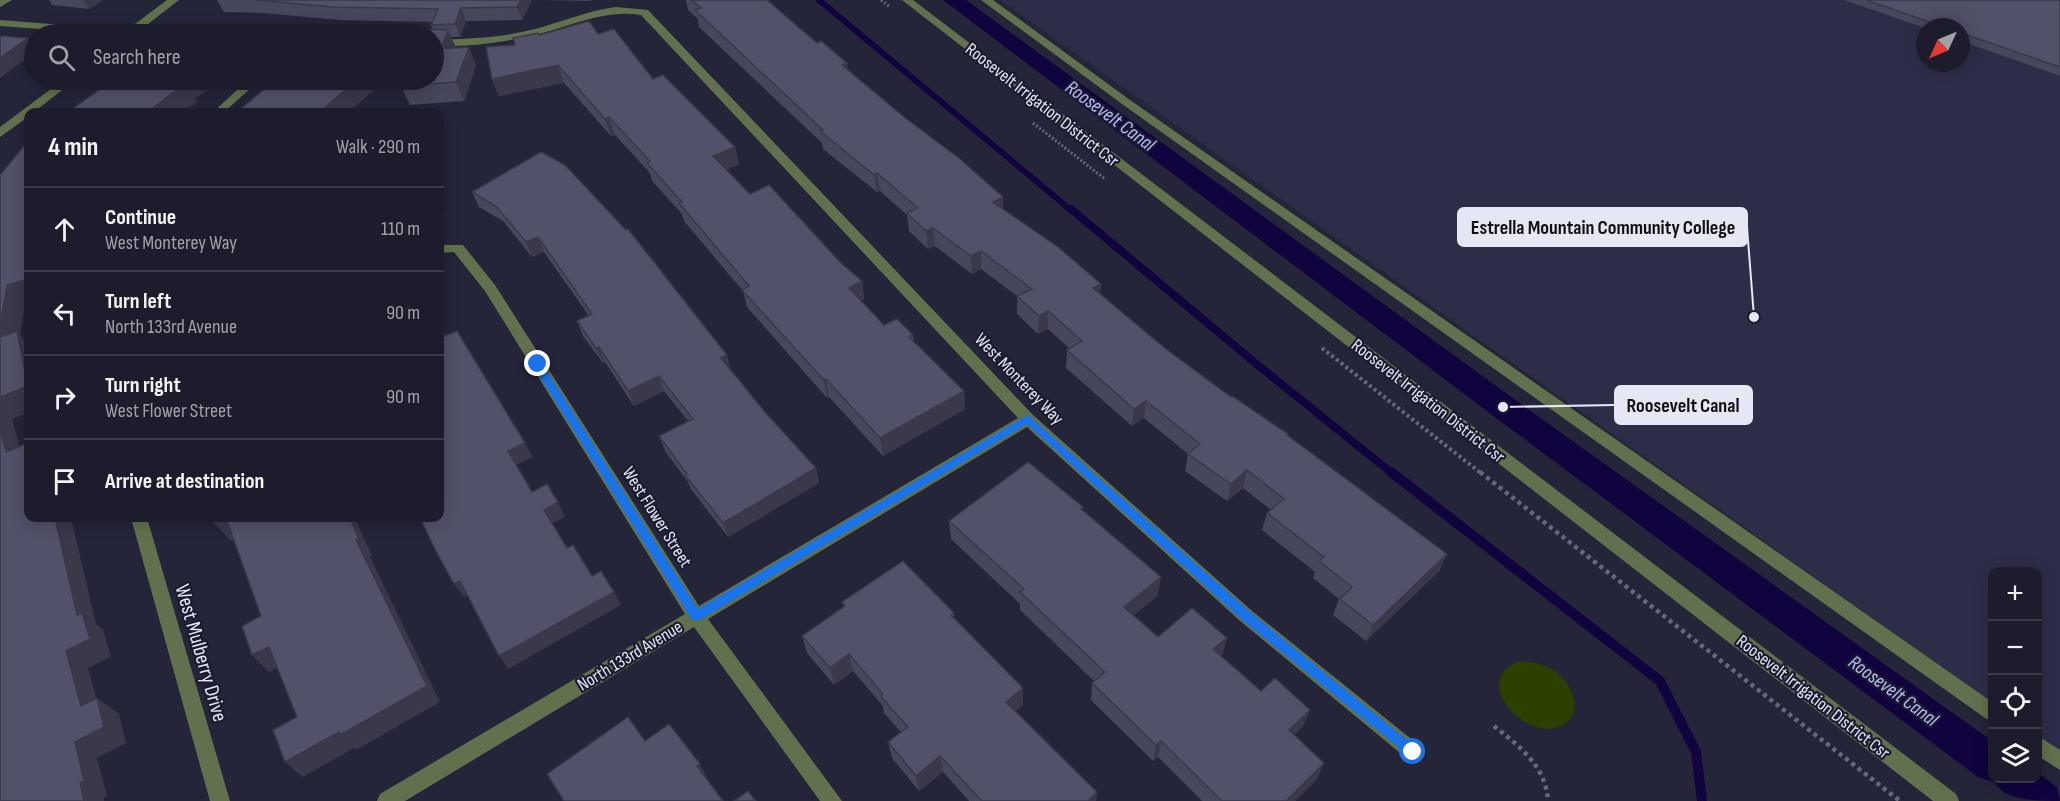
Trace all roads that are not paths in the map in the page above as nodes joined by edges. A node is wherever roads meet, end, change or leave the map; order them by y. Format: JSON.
{"nodes":[{"id":1,"x":7,"y":0,"type":"edge"},
{"id":2,"x":174,"y":0,"type":"edge"},
{"id":3,"x":907,"y":0,"type":"edge"},
{"id":4,"x":986,"y":0,"type":"edge"},
{"id":5,"x":0,"y":4,"type":"edge"},
{"id":6,"x":0,"y":23,"type":"edge"},
{"id":7,"x":142,"y":24,"type":"edge"},
{"id":8,"x":24,"y":25,"type":"edge"},
{"id":9,"x":444,"y":43,"type":"edge"},
{"id":10,"x":56,"y":90,"type":"edge"},
{"id":11,"x":243,"y":90,"type":"edge"},
{"id":12,"x":33,"y":108,"type":"edge"},
{"id":13,"x":222,"y":108,"type":"edge"},
{"id":14,"x":24,"y":115,"type":"edge"},
{"id":15,"x":0,"y":133,"type":"edge"},
{"id":16,"x":444,"y":249,"type":"edge"},
{"id":17,"x":1028,"y":419,"type":"junction"},
{"id":18,"x":140,"y":522,"type":"edge"},
{"id":19,"x":696,"y":616,"type":"junction"},
{"id":20,"x":1988,"y":709,"type":"edge"},
{"id":21,"x":2042,"y":748,"type":"edge"},
{"id":22,"x":1413,"y":752,"type":"dead end"},
{"id":23,"x":2060,"y":761,"type":"edge"},
{"id":24,"x":220,"y":801,"type":"edge"},
{"id":25,"x":387,"y":801,"type":"edge"},
{"id":26,"x":832,"y":801,"type":"edge"},
{"id":27,"x":1949,"y":801,"type":"edge"}],
"edges":[{"from":1,"to":5,"type":"street"},
{"from":2,"to":7,"type":"street"},
{"from":3,"to":27,"type":"street","name":"Roosevelt Irrigation District Csr"},
{"from":4,"to":20,"type":"street"},
{"from":6,"to":8,"type":"street"},
{"from":9,"to":17,"type":"street","name":"West Monterey Way"},
{"from":10,"to":12,"type":"street"},
{"from":11,"to":13,"type":"street"},
{"from":14,"to":15,"type":"street"},
{"from":16,"to":19,"type":"street","name":"West Flower Street"},
{"from":17,"to":19,"type":"street","name":"North 133rd Avenue"},
{"from":17,"to":22,"type":"street","name":"West Monterey Way"},
{"from":18,"to":24,"type":"street","name":"West Mulberry Drive"},
{"from":19,"to":25,"type":"street","name":"North 133rd Avenue"},
{"from":19,"to":26,"type":"street","name":"West Flower Street"},
{"from":21,"to":23,"type":"street"}]}
